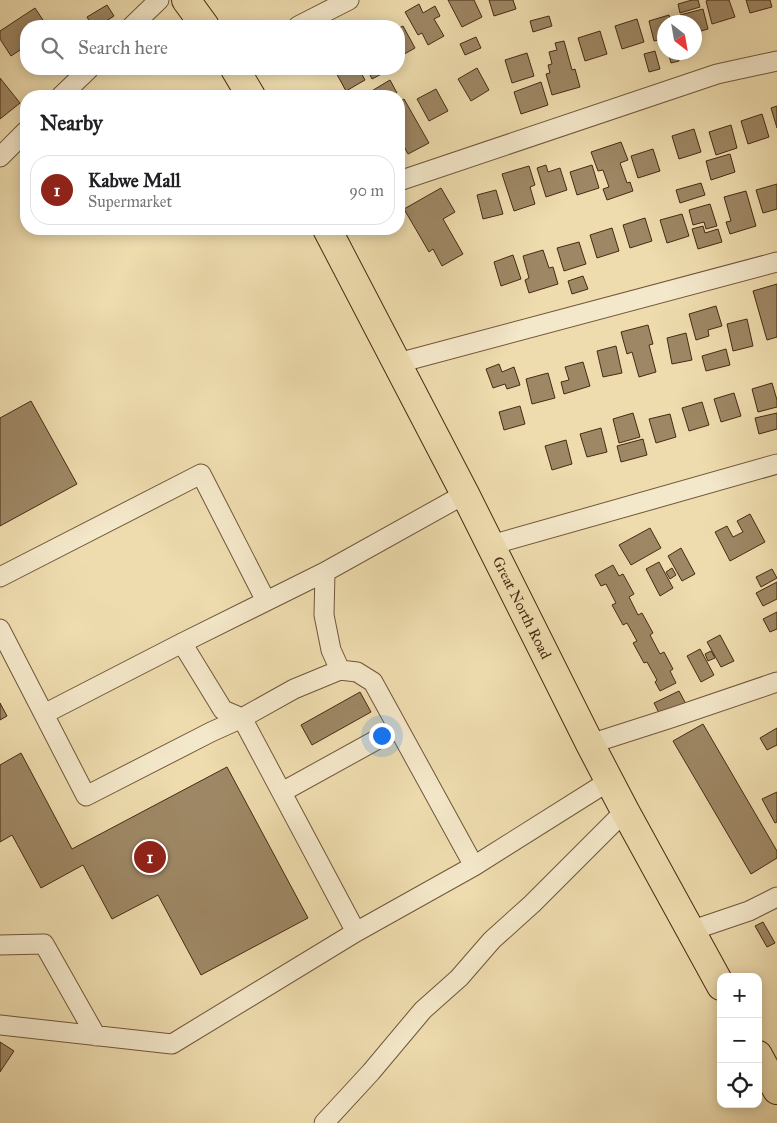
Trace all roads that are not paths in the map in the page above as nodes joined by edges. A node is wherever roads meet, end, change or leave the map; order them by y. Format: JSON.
{"nodes":[{"id":1,"x":159,"y":0,"type":"edge"},
{"id":2,"x":186,"y":0,"type":"edge"},
{"id":3,"x":349,"y":0,"type":"edge"},
{"id":4,"x":138,"y":20,"type":"edge"},
{"id":5,"x":201,"y":20,"type":"edge"},
{"id":6,"x":310,"y":20,"type":"edge"},
{"id":7,"x":777,"y":60,"type":"edge"},
{"id":8,"x":83,"y":75,"type":"edge"},
{"id":9,"x":239,"y":75,"type":"edge"},
{"id":10,"x":67,"y":90,"type":"edge"},
{"id":11,"x":247,"y":90,"type":"edge"},
{"id":12,"x":20,"y":137,"type":"edge"},
{"id":13,"x":0,"y":157,"type":"edge"},
{"id":14,"x":405,"y":179,"type":"edge"},
{"id":15,"x":330,"y":235,"type":"edge"},
{"id":16,"x":777,"y":262,"type":"edge"},
{"id":17,"x":398,"y":363,"type":"junction"},
{"id":18,"x":777,"y":464,"type":"edge"},
{"id":19,"x":465,"y":494,"type":"junction"},
{"id":20,"x":491,"y":545,"type":"junction"},
{"id":21,"x":325,"y":572,"type":"junction"},
{"id":22,"x":0,"y":577,"type":"edge"},
{"id":23,"x":266,"y":601,"type":"junction"},
{"id":24,"x":0,"y":629,"type":"edge"},
{"id":25,"x":182,"y":643,"type":"junction"},
{"id":26,"x":340,"y":670,"type":"junction"},
{"id":27,"x":777,"y":682,"type":"edge"},
{"id":28,"x":44,"y":714,"type":"junction"},
{"id":29,"x":242,"y":718,"type":"junction"},
{"id":30,"x":398,"y":728,"type":"junction"},
{"id":31,"x":590,"y":744,"type":"junction"},
{"id":32,"x":609,"y":781,"type":"junction"},
{"id":33,"x":282,"y":792,"type":"junction"},
{"id":34,"x":625,"y":811,"type":"junction"},
{"id":35,"x":474,"y":866,"type":"junction"},
{"id":36,"x":777,"y":898,"type":"edge"},
{"id":37,"x":690,"y":931,"type":"junction"},
{"id":38,"x":356,"y":932,"type":"junction"},
{"id":39,"x":0,"y":945,"type":"edge"},
{"id":40,"x":717,"y":979,"type":"edge"},
{"id":41,"x":0,"y":1025,"type":"edge"},
{"id":42,"x":96,"y":1036,"type":"junction"},
{"id":43,"x":762,"y":1062,"type":"edge"},
{"id":44,"x":777,"y":1090,"type":"edge"},
{"id":45,"x":324,"y":1123,"type":"edge"}],
"edges":[{"from":1,"to":4,"type":"street"},
{"from":2,"to":5,"type":"highway"},
{"from":3,"to":6,"type":"street"},
{"from":7,"to":14,"type":"street"},
{"from":8,"to":10,"type":"street"},
{"from":9,"to":11,"type":"highway"},
{"from":12,"to":13,"type":"street"},
{"from":15,"to":17,"type":"highway","name":"Great North Road"},
{"from":16,"to":17,"type":"street"},
{"from":17,"to":19,"type":"highway","name":"Great North Road"},
{"from":18,"to":20,"type":"street"},
{"from":19,"to":20,"type":"highway","name":"Great North Road"},
{"from":19,"to":21,"type":"street"},
{"from":20,"to":31,"type":"highway","name":"Great North Road"},
{"from":21,"to":23,"type":"street"},
{"from":21,"to":26,"type":"street"},
{"from":22,"to":23,"type":"street"},
{"from":23,"to":25,"type":"street"},
{"from":24,"to":28,"type":"street"},
{"from":25,"to":28,"type":"street"},
{"from":25,"to":29,"type":"street"},
{"from":26,"to":29,"type":"street"},
{"from":26,"to":30,"type":"street"},
{"from":27,"to":31,"type":"street"},
{"from":28,"to":29,"type":"street"},
{"from":29,"to":33,"type":"street"},
{"from":30,"to":33,"type":"street"},
{"from":30,"to":35,"type":"street"},
{"from":31,"to":32,"type":"highway","name":"Great North Road"},
{"from":32,"to":34,"type":"highway","name":"Great North Road"},
{"from":32,"to":35,"type":"street"},
{"from":33,"to":38,"type":"street"},
{"from":34,"to":37,"type":"highway","name":"Great North Road"},
{"from":34,"to":45,"type":"street"},
{"from":35,"to":38,"type":"street"},
{"from":36,"to":37,"type":"street"},
{"from":37,"to":40,"type":"highway","name":"Great North Road"},
{"from":38,"to":42,"type":"street"},
{"from":39,"to":42,"type":"street"},
{"from":41,"to":42,"type":"street"},
{"from":43,"to":44,"type":"highway"}]}
